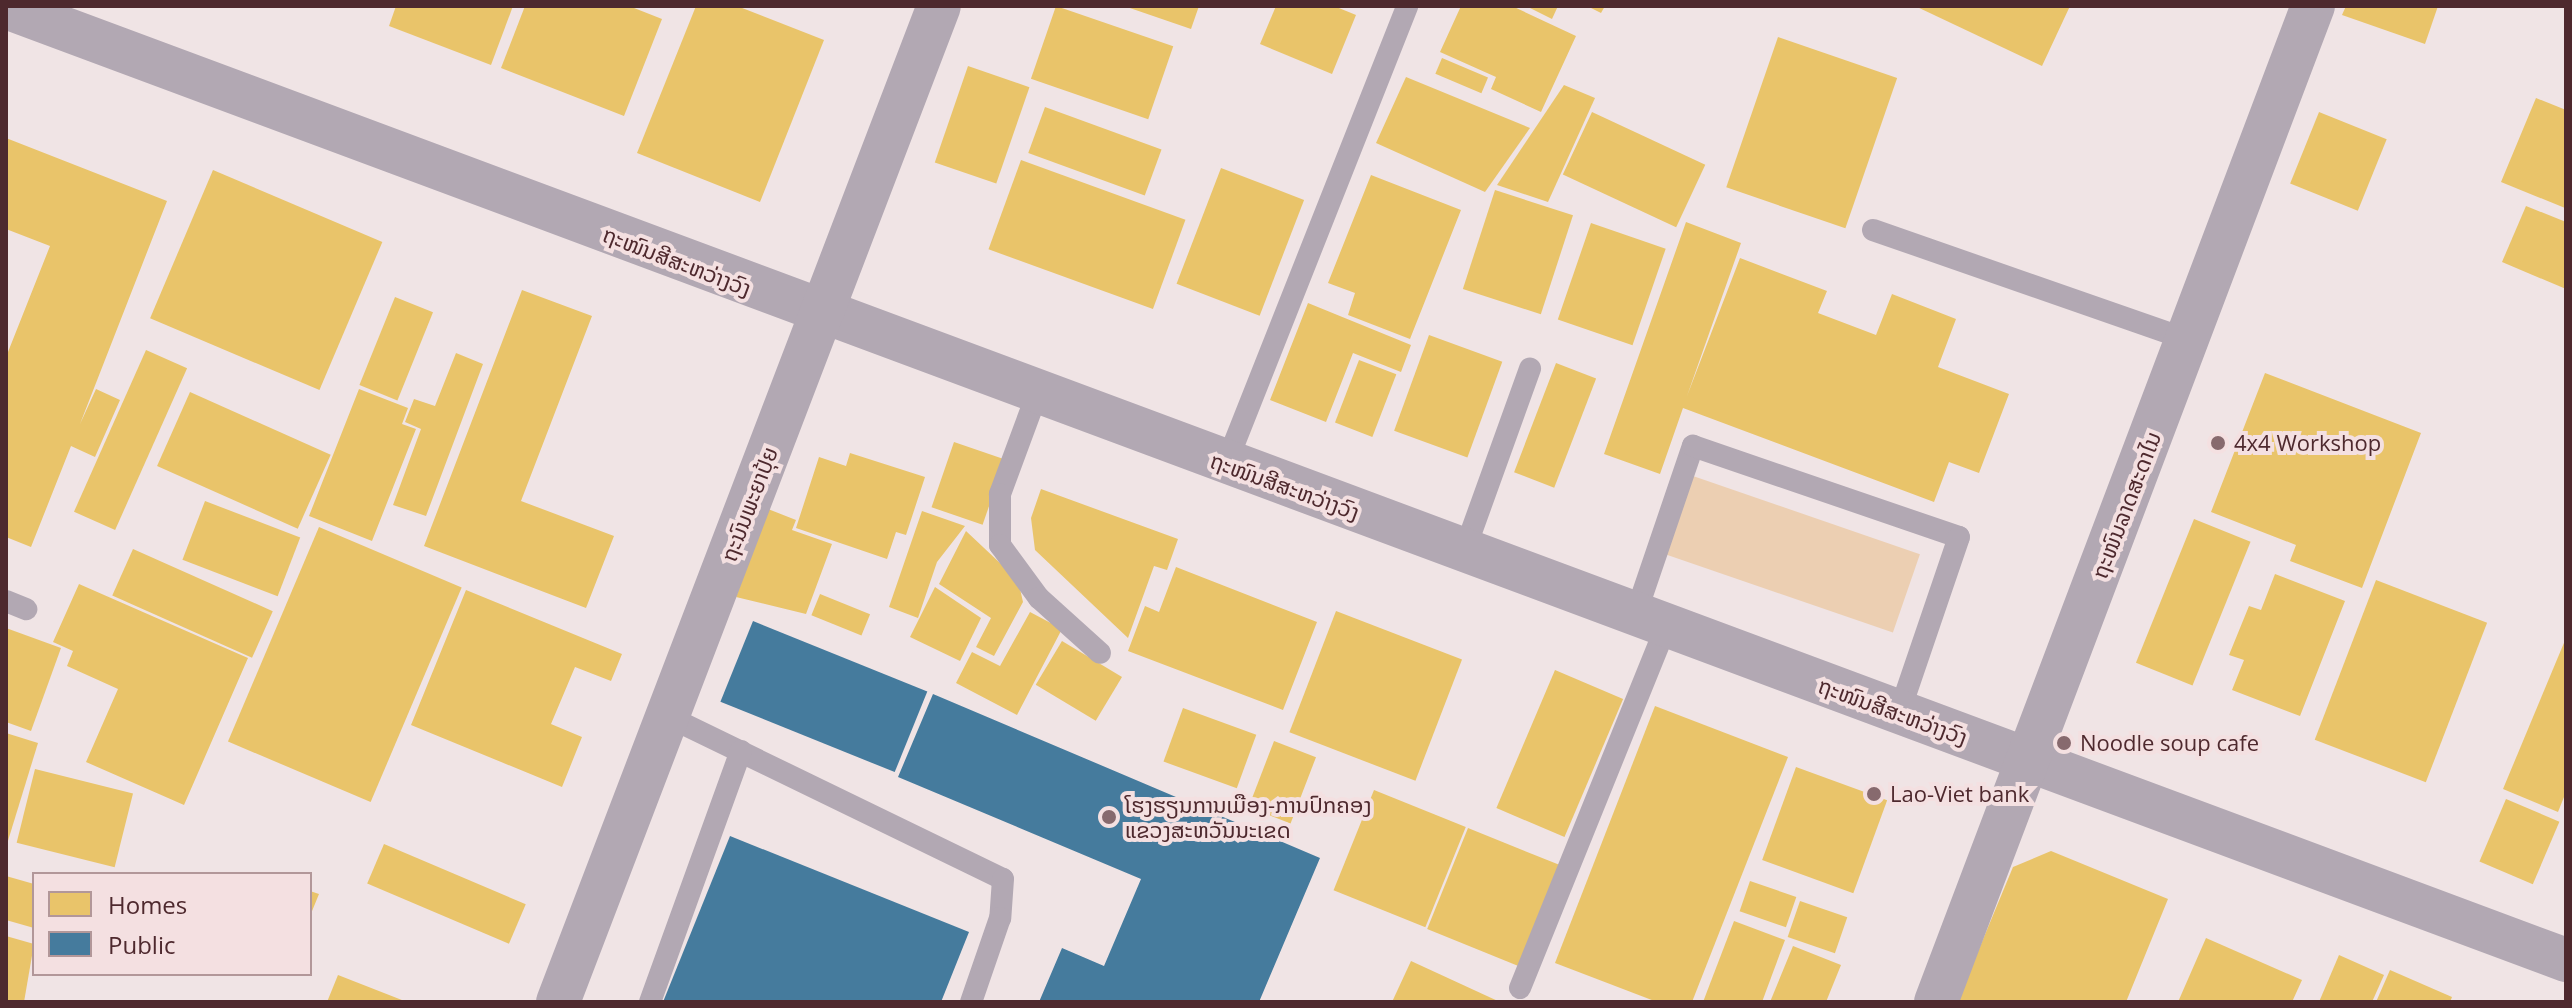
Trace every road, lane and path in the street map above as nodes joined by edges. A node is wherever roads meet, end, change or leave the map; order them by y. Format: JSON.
{"nodes":[{"id":1,"x":939,"y":6,"type":"edge"},
{"id":2,"x":1407,"y":6,"type":"edge"},
{"id":3,"x":2313,"y":6,"type":"edge"},
{"id":4,"x":6,"y":7,"type":"edge"},
{"id":5,"x":1873,"y":230,"type":"dead end"},
{"id":6,"x":821,"y":315,"type":"junction"},
{"id":7,"x":2188,"y":340,"type":"junction"},
{"id":8,"x":1530,"y":369,"type":"dead end"},
{"id":9,"x":1037,"y":394,"type":"junction"},
{"id":10,"x":1226,"y":464,"type":"junction"},
{"id":11,"x":1464,"y":552,"type":"junction"},
{"id":12,"x":1651,"y":621,"type":"junction"},
{"id":13,"x":1100,"y":653,"type":"dead end"},
{"id":14,"x":1899,"y":713,"type":"junction"},
{"id":15,"x":667,"y":716,"type":"junction"},
{"id":16,"x":741,"y":751,"type":"junction"},
{"id":17,"x":2029,"y":761,"type":"junction"},
{"id":18,"x":2566,"y":960,"type":"edge"},
{"id":19,"x":1520,"y":988,"type":"dead end"},
{"id":20,"x":558,"y":1002,"type":"edge"},
{"id":21,"x":650,"y":1002,"type":"edge"},
{"id":22,"x":971,"y":1002,"type":"edge"},
{"id":23,"x":1936,"y":1002,"type":"edge"}],
"edges":[{"from":1,"to":6,"type":"street","name":"ຖະນົນພະຍາປຸ້ຍ"},
{"from":2,"to":10,"type":"lane"},
{"from":3,"to":7,"type":"street","name":"ຖະໜົນລາດສະດາໄນ"},
{"from":4,"to":6,"type":"street","name":"ຖະໜົນສີສະຫວ່າງວົງ"},
{"from":5,"to":7,"type":"lane"},
{"from":6,"to":9,"type":"street","name":"ຖະໜົນສີສະຫວ່າງວົງ"},
{"from":6,"to":15,"type":"street","name":"ຖະນົນພະຍາປຸ້ຍ"},
{"from":7,"to":17,"type":"street","name":"ຖະໜົນລາດສະດາໄນ"},
{"from":8,"to":11,"type":"lane"},
{"from":9,"to":10,"type":"street","name":"ຖະໜົນສີສະຫວ່າງວົງ"},
{"from":9,"to":13,"type":"lane"},
{"from":10,"to":11,"type":"street","name":"ຖະໜົນສີສະຫວ່າງວົງ"},
{"from":11,"to":12,"type":"street","name":"ຖະໜົນສີສະຫວ່າງວົງ"},
{"from":12,"to":14,"type":"street","name":"ຖະໜົນສີສະຫວ່າງວົງ"},
{"from":12,"to":14,"type":"lane"},
{"from":12,"to":19,"type":"lane"},
{"from":14,"to":17,"type":"street","name":"ຖະໜົນສີສະຫວ່າງວົງ"},
{"from":15,"to":16,"type":"lane"},
{"from":15,"to":20,"type":"street","name":"ຖະນົນພະຍາປຸ້ຍ"},
{"from":16,"to":21,"type":"lane"},
{"from":16,"to":22,"type":"lane"},
{"from":17,"to":18,"type":"street","name":"ຖະໜົນສີສະຫວ່າງວົງ"},
{"from":17,"to":23,"type":"street","name":"ຖະໜົນລາດສະດາໄນ"}]}
